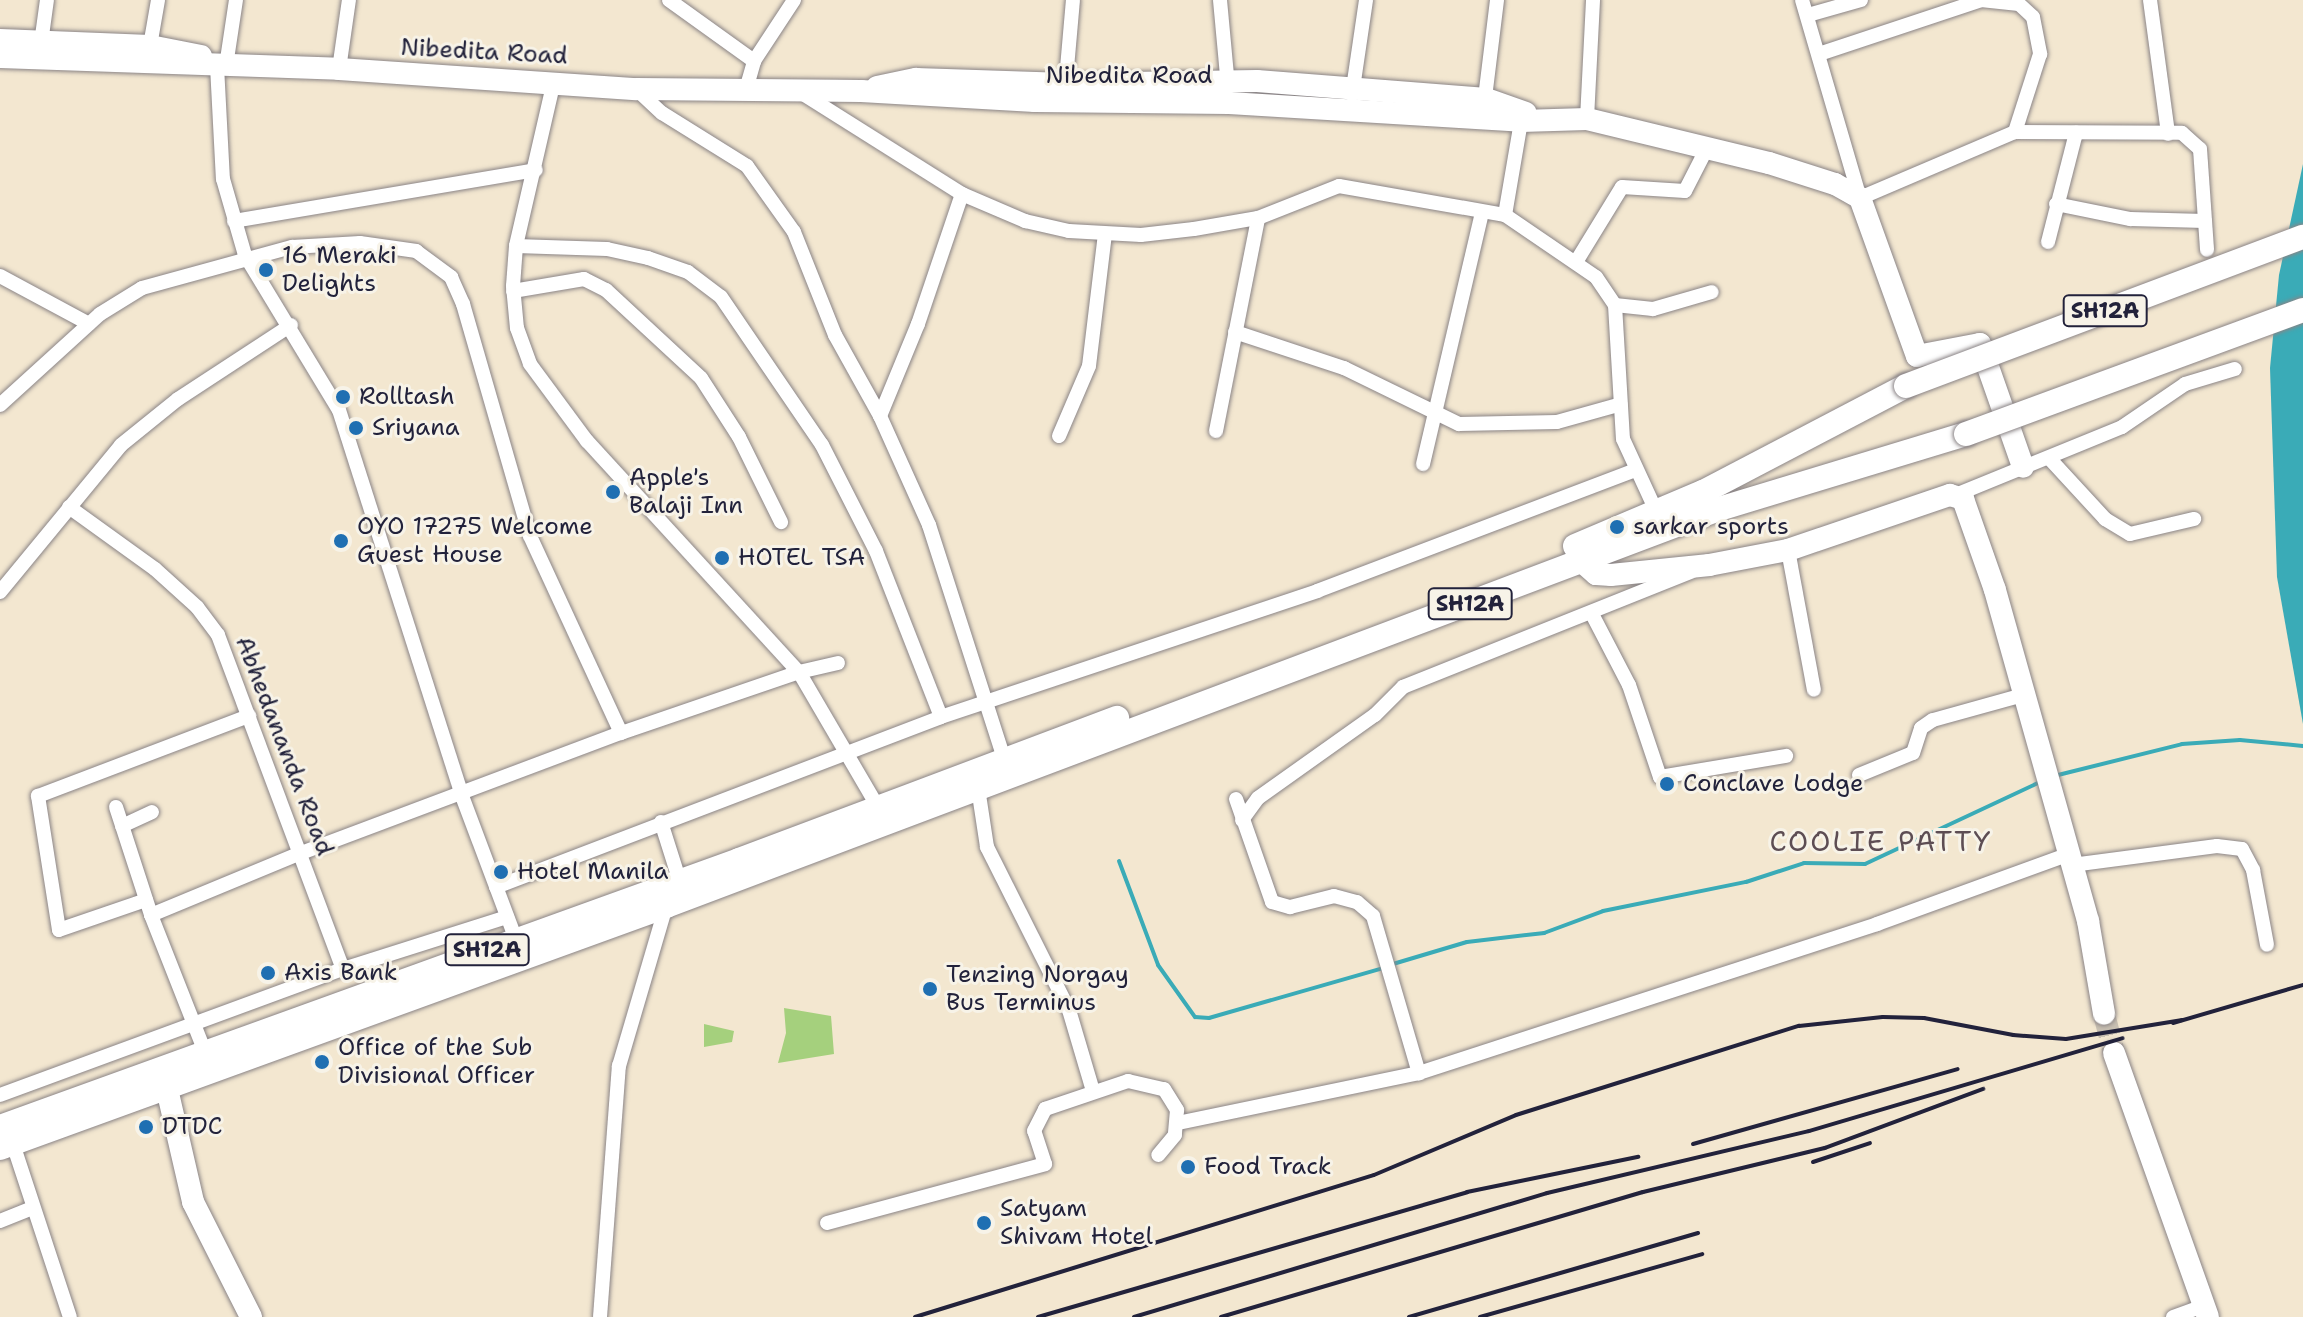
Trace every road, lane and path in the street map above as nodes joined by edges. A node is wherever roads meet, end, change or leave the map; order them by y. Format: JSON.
{"nodes":[{"id":1,"x":47,"y":0,"type":"edge"},
{"id":2,"x":158,"y":0,"type":"edge"},
{"id":3,"x":236,"y":0,"type":"edge"},
{"id":4,"x":349,"y":0,"type":"edge"},
{"id":5,"x":669,"y":0,"type":"edge"},
{"id":6,"x":794,"y":0,"type":"edge"},
{"id":7,"x":1073,"y":0,"type":"edge"},
{"id":8,"x":1220,"y":0,"type":"edge"},
{"id":9,"x":1366,"y":0,"type":"edge"},
{"id":10,"x":1497,"y":0,"type":"edge"},
{"id":11,"x":1593,"y":0,"type":"edge"},
{"id":12,"x":1802,"y":0,"type":"edge"},
{"id":13,"x":1861,"y":0,"type":"edge"},
{"id":14,"x":2150,"y":0,"type":"edge"},
{"id":15,"x":1808,"y":15,"type":"junction"},
{"id":16,"x":0,"y":40,"type":"edge"},
{"id":17,"x":41,"y":43,"type":"junction"},
{"id":18,"x":150,"y":46,"type":"junction"},
{"id":19,"x":1819,"y":54,"type":"junction"},
{"id":20,"x":0,"y":57,"type":"edge"},
{"id":21,"x":754,"y":61,"type":"junction"},
{"id":22,"x":222,"y":66,"type":"junction"},
{"id":23,"x":339,"y":69,"type":"junction"},
{"id":24,"x":554,"y":81,"type":"junction"},
{"id":25,"x":636,"y":89,"type":"junction"},
{"id":26,"x":1353,"y":89,"type":"junction"},
{"id":27,"x":800,"y":92,"type":"junction"},
{"id":28,"x":745,"y":93,"type":"junction"},
{"id":29,"x":1065,"y":93,"type":"junction"},
{"id":30,"x":1228,"y":93,"type":"junction"},
{"id":31,"x":1483,"y":108,"type":"junction"},
{"id":32,"x":1350,"y":112,"type":"junction"},
{"id":33,"x":1587,"y":119,"type":"junction"},
{"id":34,"x":1530,"y":120,"type":"junction"},
{"id":35,"x":2015,"y":132,"type":"junction"},
{"id":36,"x":2076,"y":133,"type":"junction"},
{"id":37,"x":2168,"y":134,"type":"junction"},
{"id":38,"x":1707,"y":148,"type":"junction"},
{"id":39,"x":536,"y":170,"type":"junction"},
{"id":40,"x":962,"y":194,"type":"junction"},
{"id":41,"x":1860,"y":198,"type":"junction"},
{"id":42,"x":2056,"y":204,"type":"junction"},
{"id":43,"x":1482,"y":212,"type":"junction"},
{"id":44,"x":1505,"y":215,"type":"junction"},
{"id":45,"x":1258,"y":218,"type":"junction"},
{"id":46,"x":234,"y":221,"type":"junction"},
{"id":47,"x":2205,"y":221,"type":"junction"},
{"id":48,"x":1105,"y":234,"type":"junction"},
{"id":49,"x":2303,"y":237,"type":"edge"},
{"id":50,"x":2048,"y":242,"type":"dead end"},
{"id":51,"x":516,"y":246,"type":"junction"},
{"id":52,"x":2207,"y":250,"type":"dead end"},
{"id":53,"x":245,"y":255,"type":"junction"},
{"id":54,"x":1576,"y":262,"type":"junction"},
{"id":55,"x":0,"y":276,"type":"edge"},
{"id":56,"x":513,"y":291,"type":"junction"},
{"id":57,"x":1712,"y":292,"type":"dead end"},
{"id":58,"x":1615,"y":305,"type":"junction"},
{"id":59,"x":2303,"y":310,"type":"edge"},
{"id":60,"x":89,"y":324,"type":"junction"},
{"id":61,"x":291,"y":325,"type":"junction"},
{"id":62,"x":1235,"y":332,"type":"junction"},
{"id":63,"x":2235,"y":369,"type":"dead end"},
{"id":64,"x":1621,"y":404,"type":"junction"},
{"id":65,"x":0,"y":405,"type":"edge"},
{"id":66,"x":880,"y":416,"type":"junction"},
{"id":67,"x":1433,"y":416,"type":"junction"},
{"id":68,"x":1216,"y":431,"type":"dead end"},
{"id":69,"x":1059,"y":436,"type":"dead end"},
{"id":70,"x":2049,"y":458,"type":"junction"},
{"id":71,"x":1423,"y":464,"type":"dead end"},
{"id":72,"x":2023,"y":467,"type":"junction"},
{"id":73,"x":1635,"y":470,"type":"junction"},
{"id":74,"x":1958,"y":494,"type":"junction"},
{"id":75,"x":69,"y":507,"type":"junction"},
{"id":76,"x":1657,"y":513,"type":"junction"},
{"id":77,"x":2194,"y":519,"type":"dead end"},
{"id":78,"x":781,"y":522,"type":"dead end"},
{"id":79,"x":1788,"y":550,"type":"junction"},
{"id":80,"x":1581,"y":561,"type":"junction"},
{"id":81,"x":1709,"y":565,"type":"junction"},
{"id":82,"x":0,"y":592,"type":"edge"},
{"id":83,"x":1592,"y":614,"type":"junction"},
{"id":84,"x":838,"y":663,"type":"dead end"},
{"id":85,"x":799,"y":672,"type":"junction"},
{"id":86,"x":1814,"y":690,"type":"dead end"},
{"id":87,"x":2023,"y":695,"type":"junction"},
{"id":88,"x":987,"y":700,"type":"junction"},
{"id":89,"x":249,"y":716,"type":"junction"},
{"id":90,"x":941,"y":717,"type":"junction"},
{"id":91,"x":621,"y":733,"type":"junction"},
{"id":92,"x":848,"y":752,"type":"junction"},
{"id":93,"x":1786,"y":756,"type":"dead end"},
{"id":94,"x":1004,"y":759,"type":"junction"},
{"id":95,"x":1859,"y":775,"type":"dead end"},
{"id":96,"x":975,"y":779,"type":"junction"},
{"id":97,"x":462,"y":796,"type":"junction"},
{"id":98,"x":1236,"y":799,"type":"dead end"},
{"id":99,"x":116,"y":807,"type":"dead end"},
{"id":100,"x":878,"y":807,"type":"junction"},
{"id":101,"x":152,"y":812,"type":"dead end"},
{"id":102,"x":1242,"y":820,"type":"junction"},
{"id":103,"x":661,"y":822,"type":"junction"},
{"id":104,"x":122,"y":826,"type":"junction"},
{"id":105,"x":301,"y":853,"type":"junction"},
{"id":106,"x":2070,"y":860,"type":"junction"},
{"id":107,"x":680,"y":882,"type":"junction"},
{"id":108,"x":496,"y":887,"type":"junction"},
{"id":109,"x":146,"y":900,"type":"junction"},
{"id":110,"x":666,"y":906,"type":"junction"},
{"id":111,"x":151,"y":915,"type":"junction"},
{"id":112,"x":519,"y":938,"type":"junction"},
{"id":113,"x":2267,"y":945,"type":"dead end"},
{"id":114,"x":378,"y":958,"type":"junction"},
{"id":115,"x":343,"y":969,"type":"junction"},
{"id":116,"x":387,"y":986,"type":"junction"},
{"id":117,"x":2104,"y":1014,"type":"tunnel mouth"},
{"id":118,"x":194,"y":1024,"type":"junction"},
{"id":119,"x":205,"y":1052,"type":"junction"},
{"id":120,"x":2114,"y":1053,"type":"tunnel mouth"},
{"id":121,"x":1419,"y":1073,"type":"junction"},
{"id":122,"x":167,"y":1089,"type":"junction"},
{"id":123,"x":1093,"y":1091,"type":"junction"},
{"id":124,"x":0,"y":1095,"type":"edge"},
{"id":125,"x":1178,"y":1123,"type":"junction"},
{"id":126,"x":4,"y":1140,"type":"edge"},
{"id":127,"x":1158,"y":1155,"type":"dead end"},
{"id":128,"x":32,"y":1208,"type":"junction"},
{"id":129,"x":0,"y":1221,"type":"edge"},
{"id":130,"x":827,"y":1223,"type":"dead end"},
{"id":131,"x":2206,"y":1312,"type":"edge"},
{"id":132,"x":70,"y":1317,"type":"edge"},
{"id":133,"x":251,"y":1317,"type":"edge"},
{"id":134,"x":600,"y":1317,"type":"edge"},
{"id":135,"x":2173,"y":1317,"type":"edge"}],
"edges":[{"from":1,"to":17,"type":"street"},
{"from":2,"to":18,"type":"street"},
{"from":3,"to":22,"type":"street"},
{"from":4,"to":23,"type":"street"},
{"from":5,"to":21,"type":"street"},
{"from":6,"to":21,"type":"street"},
{"from":7,"to":29,"type":"street"},
{"from":8,"to":30,"type":"street"},
{"from":9,"to":26,"type":"street"},
{"from":10,"to":31,"type":"street"},
{"from":11,"to":33,"type":"street"},
{"from":12,"to":15,"type":"street"},
{"from":13,"to":15,"type":"street"},
{"from":14,"to":37,"type":"street"},
{"from":15,"to":19,"type":"street"},
{"from":16,"to":17,"type":"street","name":"Nibedita Road"},
{"from":17,"to":18,"type":"street","name":"Nibedita Road"},
{"from":18,"to":22,"type":"street","name":"Nibedita Road"},
{"from":19,"to":35,"type":"street"},
{"from":19,"to":41,"type":"street"},
{"from":20,"to":22,"type":"street","name":"Nibedita Road"},
{"from":21,"to":28,"type":"street"},
{"from":22,"to":23,"type":"street","name":"Nibedita Road"},
{"from":22,"to":46,"type":"street"},
{"from":23,"to":24,"type":"street","name":"Nibedita Road"},
{"from":24,"to":25,"type":"street","name":"Nibedita Road"},
{"from":24,"to":39,"type":"street"},
{"from":25,"to":28,"type":"street","name":"Nibedita Road"},
{"from":25,"to":66,"type":"street"},
{"from":26,"to":30,"type":"street"},
{"from":26,"to":31,"type":"street"},
{"from":26,"to":32,"type":"street"},
{"from":27,"to":28,"type":"street","name":"Nibedita Road"},
{"from":27,"to":29,"type":"street","name":"Nibedita Road"},
{"from":27,"to":40,"type":"street"},
{"from":29,"to":30,"type":"street","name":"Nibedita Road"},
{"from":30,"to":32,"type":"street","name":"Nibedita Road"},
{"from":31,"to":32,"type":"street","name":"Nibedita Road"},
{"from":31,"to":34,"type":"street"},
{"from":33,"to":34,"type":"street"},
{"from":33,"to":38,"type":"street"},
{"from":34,"to":44,"type":"street"},
{"from":35,"to":36,"type":"street"},
{"from":35,"to":41,"type":"street"},
{"from":36,"to":37,"type":"street"},
{"from":36,"to":42,"type":"street"},
{"from":37,"to":47,"type":"street"},
{"from":38,"to":41,"type":"street"},
{"from":38,"to":54,"type":"street"},
{"from":39,"to":46,"type":"street"},
{"from":39,"to":51,"type":"street"},
{"from":40,"to":48,"type":"street"},
{"from":40,"to":66,"type":"street"},
{"from":41,"to":72,"type":"street"},
{"from":42,"to":47,"type":"street"},
{"from":42,"to":50,"type":"street"},
{"from":43,"to":44,"type":"street"},
{"from":43,"to":45,"type":"street"},
{"from":43,"to":67,"type":"street"},
{"from":44,"to":54,"type":"street"},
{"from":45,"to":48,"type":"street"},
{"from":45,"to":62,"type":"street"},
{"from":46,"to":53,"type":"street"},
{"from":47,"to":52,"type":"street"},
{"from":48,"to":69,"type":"street"},
{"from":49,"to":76,"type":"main road","number":"SH12A","bridge":true},
{"from":51,"to":56,"type":"street"},
{"from":51,"to":90,"type":"street"},
{"from":53,"to":60,"type":"street"},
{"from":53,"to":61,"type":"street"},
{"from":53,"to":91,"type":"street"},
{"from":54,"to":58,"type":"street"},
{"from":55,"to":60,"type":"street"},
{"from":56,"to":78,"type":"street"},
{"from":56,"to":85,"type":"street"},
{"from":57,"to":58,"type":"street"},
{"from":58,"to":64,"type":"street"},
{"from":59,"to":80,"type":"main road","number":"SH12A","bridge":true},
{"from":60,"to":65,"type":"street"},
{"from":61,"to":75,"type":"street"},
{"from":61,"to":97,"type":"street"},
{"from":62,"to":67,"type":"street"},
{"from":62,"to":68,"type":"street"},
{"from":63,"to":70,"type":"street"},
{"from":64,"to":67,"type":"street"},
{"from":64,"to":73,"type":"street"},
{"from":66,"to":88,"type":"street"},
{"from":67,"to":71,"type":"street"},
{"from":70,"to":72,"type":"street"},
{"from":70,"to":77,"type":"street"},
{"from":72,"to":74,"type":"street"},
{"from":73,"to":76,"type":"street"},
{"from":73,"to":88,"type":"street"},
{"from":74,"to":79,"type":"street"},
{"from":74,"to":87,"type":"street"},
{"from":75,"to":82,"type":"street"},
{"from":75,"to":89,"type":"street","name":"Abhedananda Road"},
{"from":76,"to":94,"type":"main road","number":"SH12A"},
{"from":79,"to":81,"type":"street"},
{"from":79,"to":86,"type":"street"},
{"from":80,"to":81,"type":"street"},
{"from":80,"to":96,"type":"main road","number":"SH12A"},
{"from":81,"to":83,"type":"street"},
{"from":83,"to":93,"type":"street"},
{"from":83,"to":102,"type":"street"},
{"from":84,"to":85,"type":"street"},
{"from":85,"to":91,"type":"street"},
{"from":85,"to":92,"type":"street"},
{"from":87,"to":95,"type":"street"},
{"from":87,"to":106,"type":"street"},
{"from":88,"to":90,"type":"street"},
{"from":88,"to":94,"type":"street"},
{"from":89,"to":105,"type":"street","name":"Abhedananda Road"},
{"from":89,"to":109,"type":"street"},
{"from":90,"to":92,"type":"street"},
{"from":91,"to":97,"type":"street"},
{"from":92,"to":100,"type":"street"},
{"from":92,"to":103,"type":"street"},
{"from":94,"to":96,"type":"main road","number":"SH12A"},
{"from":96,"to":100,"type":"main road","number":"SH12A"},
{"from":96,"to":110,"type":"main road","number":"SH12A"},
{"from":96,"to":123,"type":"street"},
{"from":97,"to":105,"type":"street"},
{"from":97,"to":108,"type":"street"},
{"from":98,"to":102,"type":"street"},
{"from":99,"to":104,"type":"street"},
{"from":100,"to":107,"type":"main road","number":"SH12A"},
{"from":101,"to":104,"type":"street"},
{"from":102,"to":121,"type":"street"},
{"from":103,"to":107,"type":"street"},
{"from":103,"to":108,"type":"street"},
{"from":104,"to":109,"type":"street"},
{"from":105,"to":111,"type":"street"},
{"from":105,"to":115,"type":"street","name":"Abhedananda Road"},
{"from":106,"to":113,"type":"street"},
{"from":106,"to":117,"type":"street"},
{"from":106,"to":121,"type":"street"},
{"from":107,"to":112,"type":"main road","number":"SH12A"},
{"from":108,"to":112,"type":"street"},
{"from":109,"to":111,"type":"street"},
{"from":110,"to":112,"type":"main road","number":"SH12A"},
{"from":110,"to":134,"type":"street"},
{"from":111,"to":118,"type":"street"},
{"from":112,"to":114,"type":"street"},
{"from":112,"to":116,"type":"main road","number":"SH12A"},
{"from":112,"to":122,"type":"main road","number":"SH12A"},
{"from":114,"to":115,"type":"street"},
{"from":114,"to":116,"type":"street"},
{"from":115,"to":118,"type":"street"},
{"from":116,"to":119,"type":"main road","number":"SH12A"},
{"from":118,"to":119,"type":"street"},
{"from":118,"to":124,"type":"street"},
{"from":119,"to":126,"type":"main road","number":"SH12A"},
{"from":120,"to":131,"type":"street"},
{"from":121,"to":125,"type":"street"},
{"from":122,"to":126,"type":"main road","number":"SH12A"},
{"from":122,"to":133,"type":"street"},
{"from":123,"to":125,"type":"street"},
{"from":123,"to":130,"type":"street"},
{"from":125,"to":127,"type":"street"},
{"from":126,"to":128,"type":"street"},
{"from":128,"to":129,"type":"street"},
{"from":128,"to":132,"type":"street"},
{"from":131,"to":135,"type":"street"}]}
